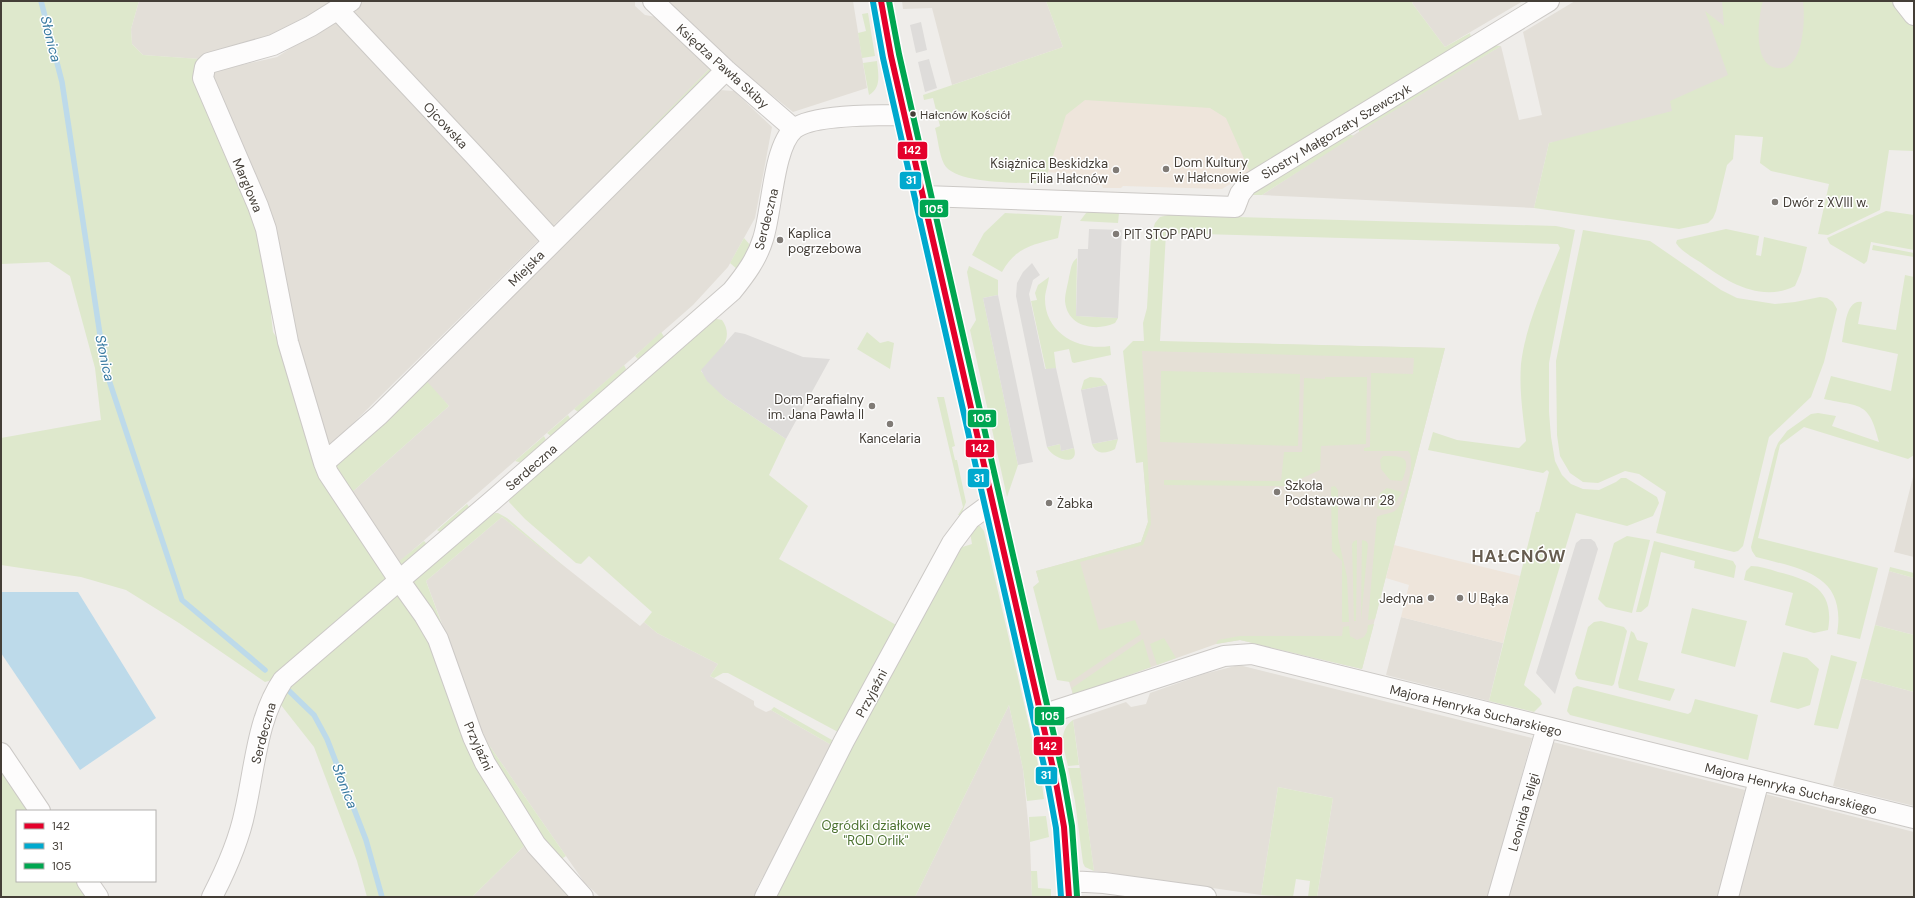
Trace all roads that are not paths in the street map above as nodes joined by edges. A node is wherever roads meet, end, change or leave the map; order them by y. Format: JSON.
{"nodes":[{"id":1,"x":652,"y":1,"type":"edge"},
{"id":2,"x":881,"y":1,"type":"edge"},
{"id":3,"x":1549,"y":1,"type":"edge"},
{"id":4,"x":1902,"y":1,"type":"edge"},
{"id":5,"x":345,"y":5,"type":"edge"},
{"id":6,"x":1914,"y":15,"type":"edge"},
{"id":7,"x":726,"y":70,"type":"junction"},
{"id":8,"x":905,"y":115,"type":"junction"},
{"id":9,"x":794,"y":130,"type":"junction"},
{"id":10,"x":924,"y":196,"type":"junction"},
{"id":11,"x":552,"y":241,"type":"junction"},
{"id":12,"x":324,"y":463,"type":"junction"},
{"id":13,"x":992,"y":502,"type":"junction"},
{"id":14,"x":399,"y":580,"type":"junction"},
{"id":15,"x":1042,"y":715,"type":"junction"},
{"id":16,"x":1547,"y":727,"type":"junction"},
{"id":17,"x":1,"y":753,"type":"edge"},
{"id":18,"x":1759,"y":780,"type":"junction"},
{"id":19,"x":39,"y":810,"type":"edge"},
{"id":20,"x":1914,"y":818,"type":"edge"},
{"id":21,"x":88,"y":882,"type":"edge"},
{"id":22,"x":1069,"y":889,"type":"edge"},
{"id":23,"x":98,"y":897,"type":"edge"},
{"id":24,"x":212,"y":897,"type":"edge"},
{"id":25,"x":583,"y":897,"type":"edge"},
{"id":26,"x":765,"y":897,"type":"edge"},
{"id":27,"x":1206,"y":897,"type":"edge"},
{"id":28,"x":1498,"y":897,"type":"edge"},
{"id":29,"x":1728,"y":897,"type":"edge"}],
"edges":[{"from":1,"to":7,"type":"street","name":"Księdza Pawła Skiby"},
{"from":2,"to":8,"type":"street"},
{"from":3,"to":10,"type":"street","name":"Siostry Małgorzaty Szewczyk"},
{"from":4,"to":6,"type":"street"},
{"from":5,"to":11,"type":"street","name":"Ojcowska"},
{"from":5,"to":12,"type":"street","name":"Marglowa"},
{"from":7,"to":9,"type":"street","name":"Księdza Pawła Skiby"},
{"from":7,"to":11,"type":"street","name":"Miejska"},
{"from":8,"to":9,"type":"street"},
{"from":8,"to":10,"type":"street"},
{"from":9,"to":14,"type":"street","name":"Serdeczna"},
{"from":10,"to":13,"type":"street"},
{"from":11,"to":12,"type":"street","name":"Miejska"},
{"from":12,"to":14,"type":"street","name":"Marglowa"},
{"from":13,"to":15,"type":"street"},
{"from":13,"to":26,"type":"street","name":"Przyjaźni"},
{"from":14,"to":24,"type":"street","name":"Serdeczna"},
{"from":14,"to":25,"type":"street","name":"Przyjaźni"},
{"from":15,"to":16,"type":"street","name":"Majora Henryka Sucharskiego"},
{"from":15,"to":22,"type":"street"},
{"from":16,"to":18,"type":"street","name":"Majora Henryka Sucharskiego"},
{"from":16,"to":28,"type":"street","name":"Leonida Teligi"},
{"from":17,"to":19,"type":"street"},
{"from":18,"to":20,"type":"street","name":"Majora Henryka Sucharskiego"},
{"from":18,"to":29,"type":"street"},
{"from":21,"to":23,"type":"street"},
{"from":22,"to":27,"type":"street"}]}
